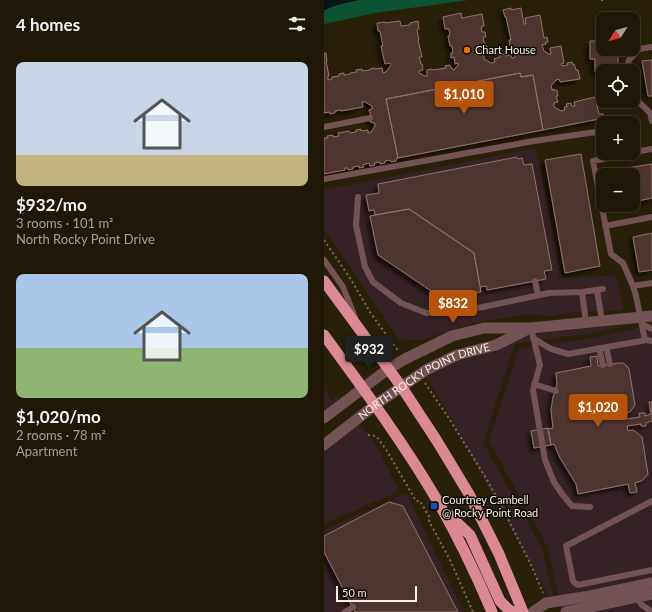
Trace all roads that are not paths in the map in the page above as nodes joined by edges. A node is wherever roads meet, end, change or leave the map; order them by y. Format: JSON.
{"nodes":[{"id":1,"x":652,"y":47,"type":"edge"},
{"id":2,"x":628,"y":64,"type":"edge"},
{"id":3,"x":640,"y":103,"type":"edge"},
{"id":4,"x":651,"y":112,"type":"edge"},
{"id":5,"x":370,"y":118,"type":"dead end"},
{"id":6,"x":652,"y":121,"type":"edge"},
{"id":7,"x":324,"y":127,"type":"edge"},
{"id":8,"x":596,"y":132,"type":"edge"},
{"id":9,"x":652,"y":148,"type":"edge"},
{"id":10,"x":640,"y":151,"type":"edge"},
{"id":11,"x":598,"y":160,"type":"edge"},
{"id":12,"x":324,"y":179,"type":"edge"},
{"id":13,"x":358,"y":197,"type":"dead end"},
{"id":14,"x":652,"y":217,"type":"edge"},
{"id":15,"x":605,"y":226,"type":"junction"},
{"id":16,"x":324,"y":260,"type":"edge"},
{"id":17,"x":324,"y":281,"type":"edge"},
{"id":18,"x":535,"y":281,"type":"dead end"},
{"id":19,"x":652,"y":283,"type":"edge"},
{"id":20,"x":634,"y":286,"type":"junction"},
{"id":21,"x":582,"y":292,"type":"junction"},
{"id":22,"x":538,"y":295,"type":"junction"},
{"id":23,"x":652,"y":316,"type":"edge"},
{"id":24,"x":602,"y":321,"type":"junction"},
{"id":25,"x":641,"y":321,"type":"junction"},
{"id":26,"x":586,"y":323,"type":"junction"},
{"id":27,"x":652,"y":329,"type":"edge"},
{"id":28,"x":361,"y":331,"type":"junction"},
{"id":29,"x":532,"y":333,"type":"junction"},
{"id":30,"x":324,"y":335,"type":"edge"},
{"id":31,"x":645,"y":340,"type":"junction"},
{"id":32,"x":652,"y":341,"type":"edge"},
{"id":33,"x":606,"y":347,"type":"junction"},
{"id":34,"x":599,"y":348,"type":"junction"},
{"id":35,"x":610,"y":364,"type":"dead end"},
{"id":36,"x":603,"y":365,"type":"dead end"},
{"id":37,"x":388,"y":369,"type":"junction"},
{"id":38,"x":534,"y":384,"type":"junction"},
{"id":39,"x":401,"y":386,"type":"junction"},
{"id":40,"x":363,"y":388,"type":"junction"},
{"id":41,"x":556,"y":391,"type":"dead end"},
{"id":42,"x":375,"y":405,"type":"junction"},
{"id":43,"x":324,"y":418,"type":"edge"},
{"id":44,"x":324,"y":445,"type":"edge"},
{"id":45,"x":652,"y":501,"type":"edge"},
{"id":46,"x":590,"y":507,"type":"dead end"},
{"id":47,"x":441,"y":508,"type":"junction"},
{"id":48,"x":652,"y":570,"type":"edge"},
{"id":49,"x":632,"y":574,"type":"junction"},
{"id":50,"x":652,"y":583,"type":"edge"},
{"id":51,"x":636,"y":592,"type":"junction"},
{"id":52,"x":652,"y":594,"type":"edge"},
{"id":53,"x":352,"y":607,"type":"dead end"},
{"id":54,"x":345,"y":612,"type":"edge"},
{"id":55,"x":492,"y":612,"type":"edge"},
{"id":56,"x":513,"y":612,"type":"edge"},
{"id":57,"x":523,"y":612,"type":"edge"},
{"id":58,"x":533,"y":612,"type":"edge"},
{"id":59,"x":566,"y":612,"type":"edge"},
{"id":60,"x":652,"y":612,"type":"edge"}],
"edges":[{"from":1,"to":2,"type":"lane"},
{"from":3,"to":4,"type":"lane"},
{"from":4,"to":6,"type":"lane"},
{"from":5,"to":7,"type":"lane"},
{"from":8,"to":12,"type":"lane"},
{"from":9,"to":10,"type":"lane"},
{"from":11,"to":15,"type":"lane"},
{"from":13,"to":22,"type":"lane"},
{"from":14,"to":15,"type":"lane"},
{"from":15,"to":20,"type":"lane"},
{"from":16,"to":28,"type":"lane"},
{"from":17,"to":28,"type":"highway"},
{"from":18,"to":22,"type":"lane"},
{"from":19,"to":20,"type":"lane"},
{"from":20,"to":25,"type":"lane"},
{"from":21,"to":22,"type":"lane"},
{"from":21,"to":24,"type":"lane"},
{"from":21,"to":26,"type":"lane"},
{"from":23,"to":25,"type":"street","name":"NORTH ROCKY POINT DRIVE"},
{"from":24,"to":25,"type":"street","name":"NORTH ROCKY POINT DRIVE"},
{"from":24,"to":26,"type":"street","name":"NORTH ROCKY POINT DRIVE"},
{"from":25,"to":27,"type":"lane"},
{"from":25,"to":31,"type":"lane"},
{"from":26,"to":29,"type":"street","name":"NORTH ROCKY POINT DRIVE"},
{"from":28,"to":37,"type":"highway"},
{"from":29,"to":34,"type":"lane"},
{"from":29,"to":37,"type":"street","name":"NORTH ROCKY POINT DRIVE"},
{"from":29,"to":38,"type":"lane"},
{"from":29,"to":39,"type":"street","name":"NORTH ROCKY POINT DRIVE"},
{"from":30,"to":40,"type":"highway"},
{"from":31,"to":32,"type":"lane"},
{"from":31,"to":33,"type":"lane"},
{"from":33,"to":34,"type":"lane"},
{"from":33,"to":35,"type":"lane"},
{"from":34,"to":36,"type":"lane"},
{"from":37,"to":39,"type":"highway"},
{"from":37,"to":40,"type":"street","name":"NORTH ROCKY POINT DRIVE"},
{"from":38,"to":41,"type":"lane"},
{"from":38,"to":46,"type":"lane"},
{"from":39,"to":42,"type":"street","name":"NORTH ROCKY POINT DRIVE"},
{"from":39,"to":57,"type":"highway"},
{"from":40,"to":42,"type":"highway"},
{"from":40,"to":43,"type":"street","name":"NORTH ROCKY POINT DRIVE"},
{"from":42,"to":44,"type":"street","name":"NORTH ROCKY POINT DRIVE"},
{"from":42,"to":47,"type":"highway"},
{"from":45,"to":49,"type":"lane"},
{"from":47,"to":55,"type":"highway"},
{"from":47,"to":56,"type":"highway"},
{"from":48,"to":49,"type":"lane"},
{"from":49,"to":51,"type":"lane"},
{"from":50,"to":51,"type":"street"},
{"from":51,"to":52,"type":"street"},
{"from":51,"to":58,"type":"street"},
{"from":51,"to":59,"type":"street"},
{"from":51,"to":60,"type":"lane"},
{"from":53,"to":54,"type":"lane"}]}
